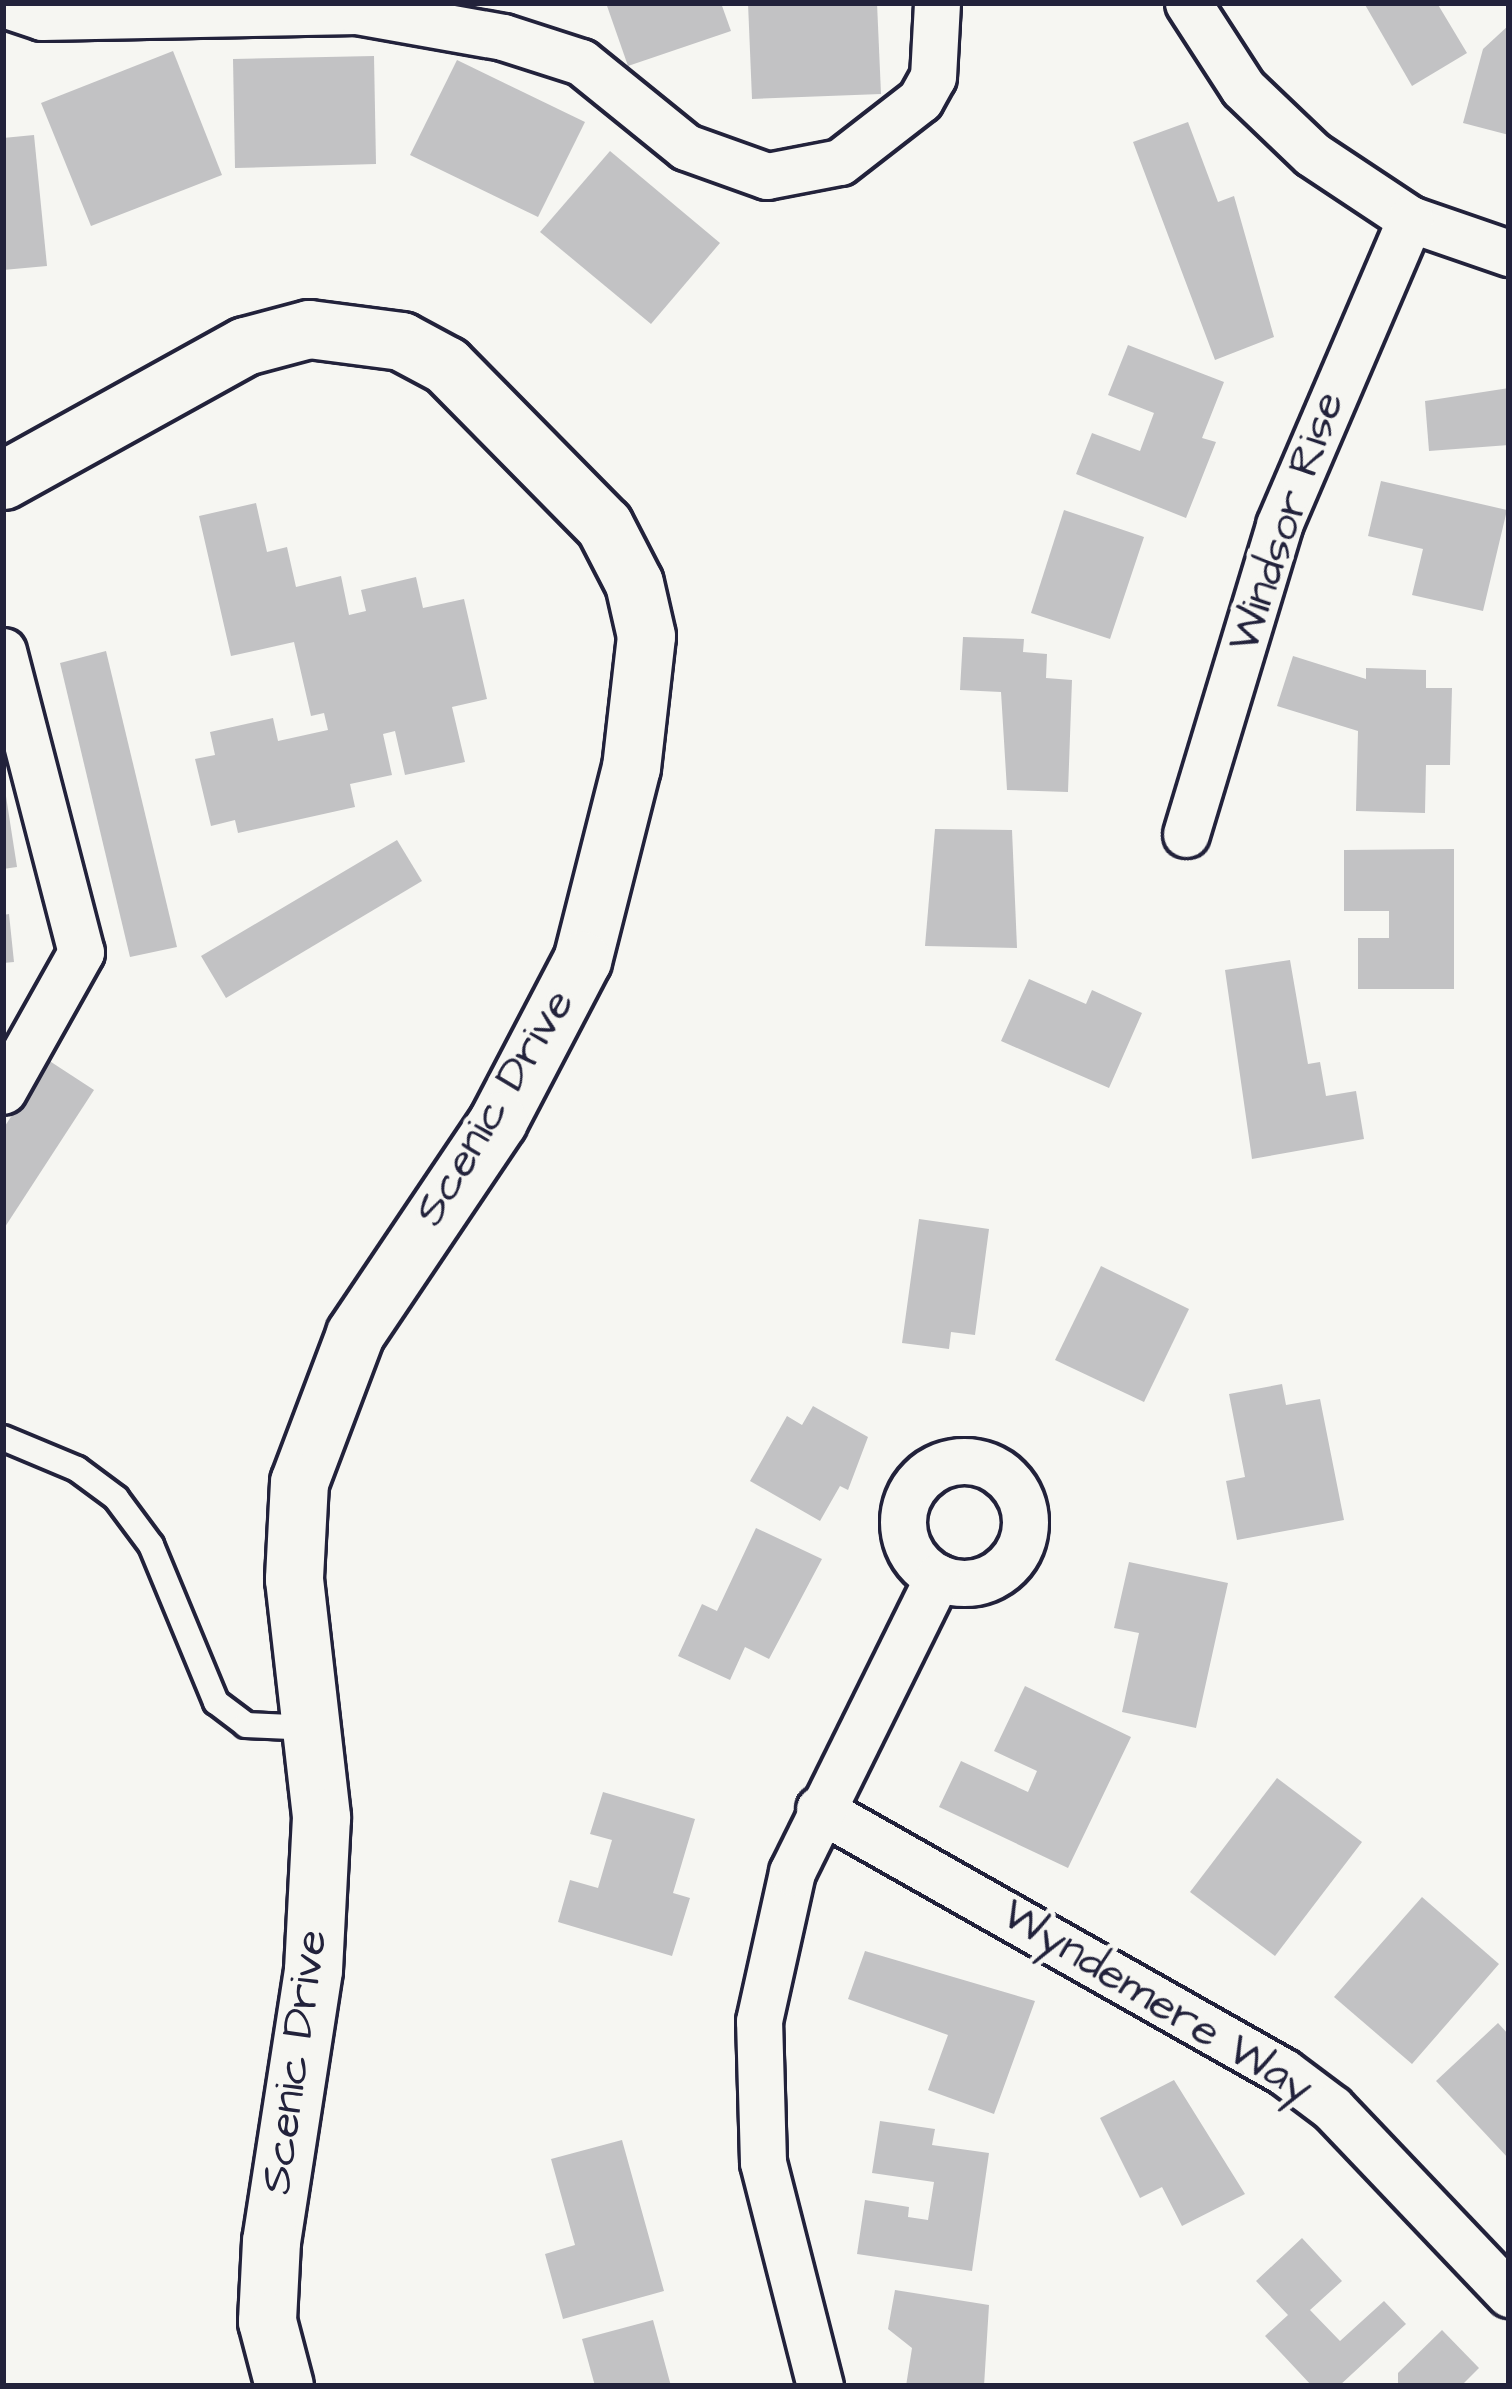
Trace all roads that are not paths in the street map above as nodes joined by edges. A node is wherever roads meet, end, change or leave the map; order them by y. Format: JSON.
{"nodes":[{"id":1,"x":937,"y":3,"type":"edge"},
{"id":2,"x":1188,"y":3,"type":"edge"},
{"id":3,"x":3,"y":4,"type":"edge"},
{"id":4,"x":357,"y":7,"type":"edge"},
{"id":5,"x":1410,"y":219,"type":"junction"},
{"id":6,"x":1509,"y":253,"type":"edge"},
{"id":7,"x":3,"y":480,"type":"edge"},
{"id":8,"x":3,"y":651,"type":"edge"},
{"id":9,"x":1186,"y":834,"type":"dead end"},
{"id":10,"x":3,"y":1091,"type":"edge"},
{"id":11,"x":3,"y":1438,"type":"edge"},
{"id":12,"x":938,"y":1577,"type":"dead end"},
{"id":13,"x":313,"y":1728,"type":"junction"},
{"id":14,"x":819,"y":1810,"type":"junction"},
{"id":15,"x":1509,"y":2294,"type":"edge"},
{"id":16,"x":284,"y":2386,"type":"edge"},
{"id":17,"x":820,"y":2386,"type":"edge"}],
"edges":[{"from":1,"to":4,"type":"street"},
{"from":2,"to":5,"type":"street"},
{"from":3,"to":4,"type":"street"},
{"from":5,"to":6,"type":"street"},
{"from":5,"to":9,"type":"street","name":"Windsor Rise"},
{"from":7,"to":13,"type":"street","name":"Scenic Drive"},
{"from":8,"to":10,"type":"street"},
{"from":11,"to":13,"type":"lane"},
{"from":12,"to":14,"type":"street"},
{"from":13,"to":16,"type":"street","name":"Scenic Drive"},
{"from":14,"to":15,"type":"street","name":"Wyndemere Way"},
{"from":14,"to":17,"type":"street"}]}
